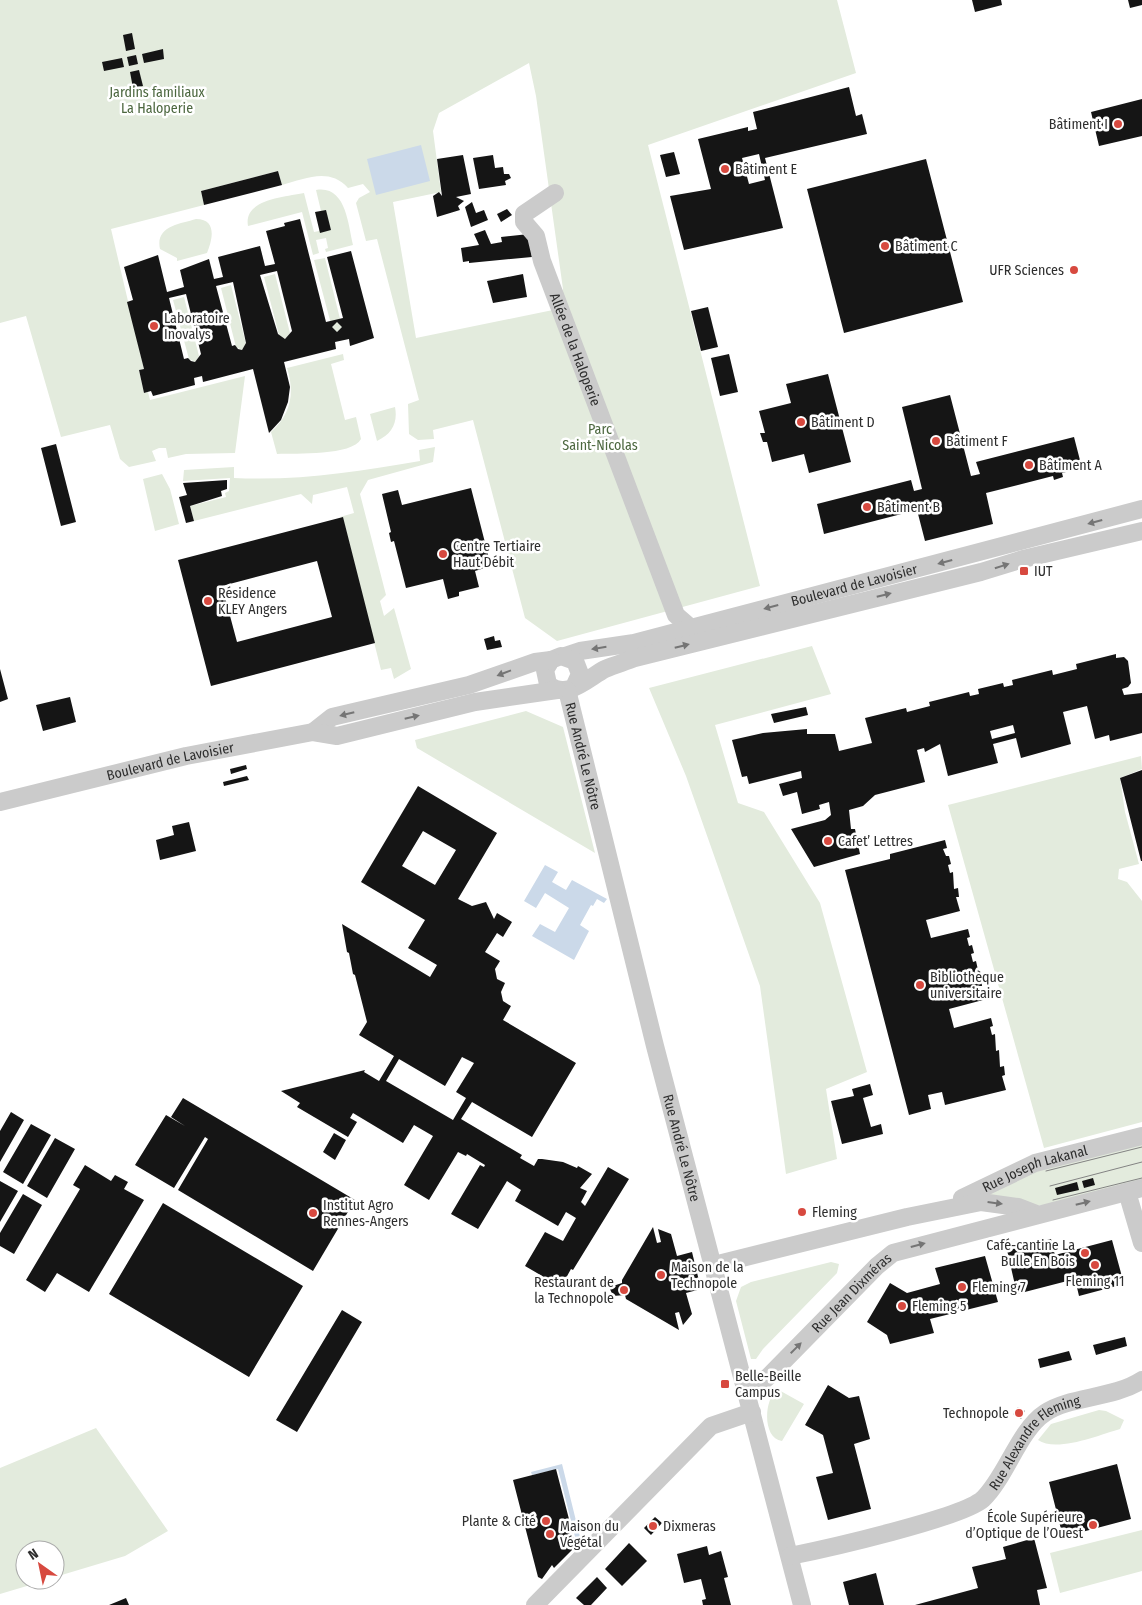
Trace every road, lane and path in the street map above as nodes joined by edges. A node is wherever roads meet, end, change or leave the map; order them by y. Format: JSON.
{"nodes":[{"id":1,"x":556,"y":193,"type":"dead end"},
{"id":2,"x":1142,"y":509,"type":"edge"},
{"id":3,"x":1142,"y":531,"type":"edge"},
{"id":4,"x":691,"y":628,"type":"junction"},
{"id":5,"x":558,"y":658,"type":"junction"},
{"id":6,"x":566,"y":689,"type":"junction"},
{"id":7,"x":313,"y":732,"type":"junction"},
{"id":8,"x":0,"y":802,"type":"edge"},
{"id":9,"x":1142,"y":1136,"type":"edge"},
{"id":10,"x":1134,"y":1190,"type":"edge"},
{"id":11,"x":930,"y":1211,"type":"junction"},
{"id":12,"x":1036,"y":1214,"type":"junction"},
{"id":13,"x":1142,"y":1243,"type":"edge"},
{"id":14,"x":714,"y":1266,"type":"junction"},
{"id":15,"x":1142,"y":1380,"type":"edge"},
{"id":16,"x":748,"y":1394,"type":"junction"},
{"id":17,"x":752,"y":1412,"type":"junction"},
{"id":18,"x":790,"y":1556,"type":"junction"},
{"id":19,"x":535,"y":1605,"type":"edge"},
{"id":20,"x":802,"y":1605,"type":"edge"}],
"edges":[{"from":1,"to":4,"type":"street","name":"Allée de la Haloperie"},
{"from":2,"to":4,"type":"street","name":"Boulevard de Lavoisier","one_way":true},
{"from":6,"to":3,"type":"street","name":"Boulevard de Lavoisier","one_way":true},
{"from":4,"to":5,"type":"street","name":"Boulevard de Lavoisier","one_way":true},
{"from":5,"to":6,"type":"street"},
{"from":5,"to":6,"type":"street"},
{"from":5,"to":7,"type":"street","name":"Boulevard de Lavoisier","one_way":true},
{"from":7,"to":6,"type":"street","name":"Boulevard de Lavoisier","one_way":true},
{"from":6,"to":14,"type":"street","name":"Rue André Le Nôtre"},
{"from":7,"to":8,"type":"street","name":"Boulevard de Lavoisier"},
{"from":9,"to":11,"type":"street","name":"Rue Joseph Lakanal"},
{"from":12,"to":10,"type":"street","one_way":true},
{"from":10,"to":13,"type":"street"},
{"from":11,"to":12,"type":"street","name":"Rue Joseph Lakanal","one_way":true},
{"from":11,"to":14,"type":"street","name":"Rue Joseph Lakanal"},
{"from":16,"to":12,"type":"street","name":"Rue Jean Dixméras","one_way":true},
{"from":14,"to":16,"type":"street","name":"Rue André Le Nôtre"},
{"from":15,"to":18,"type":"street","name":"Rue Alexandre Fleming"},
{"from":16,"to":17,"type":"street","name":"Rue André Le Nôtre"},
{"from":17,"to":18,"type":"street","name":"Rue André Le Nôtre"},
{"from":17,"to":19,"type":"street"},
{"from":18,"to":20,"type":"street","name":"Rue André Le Nôtre"}]}
